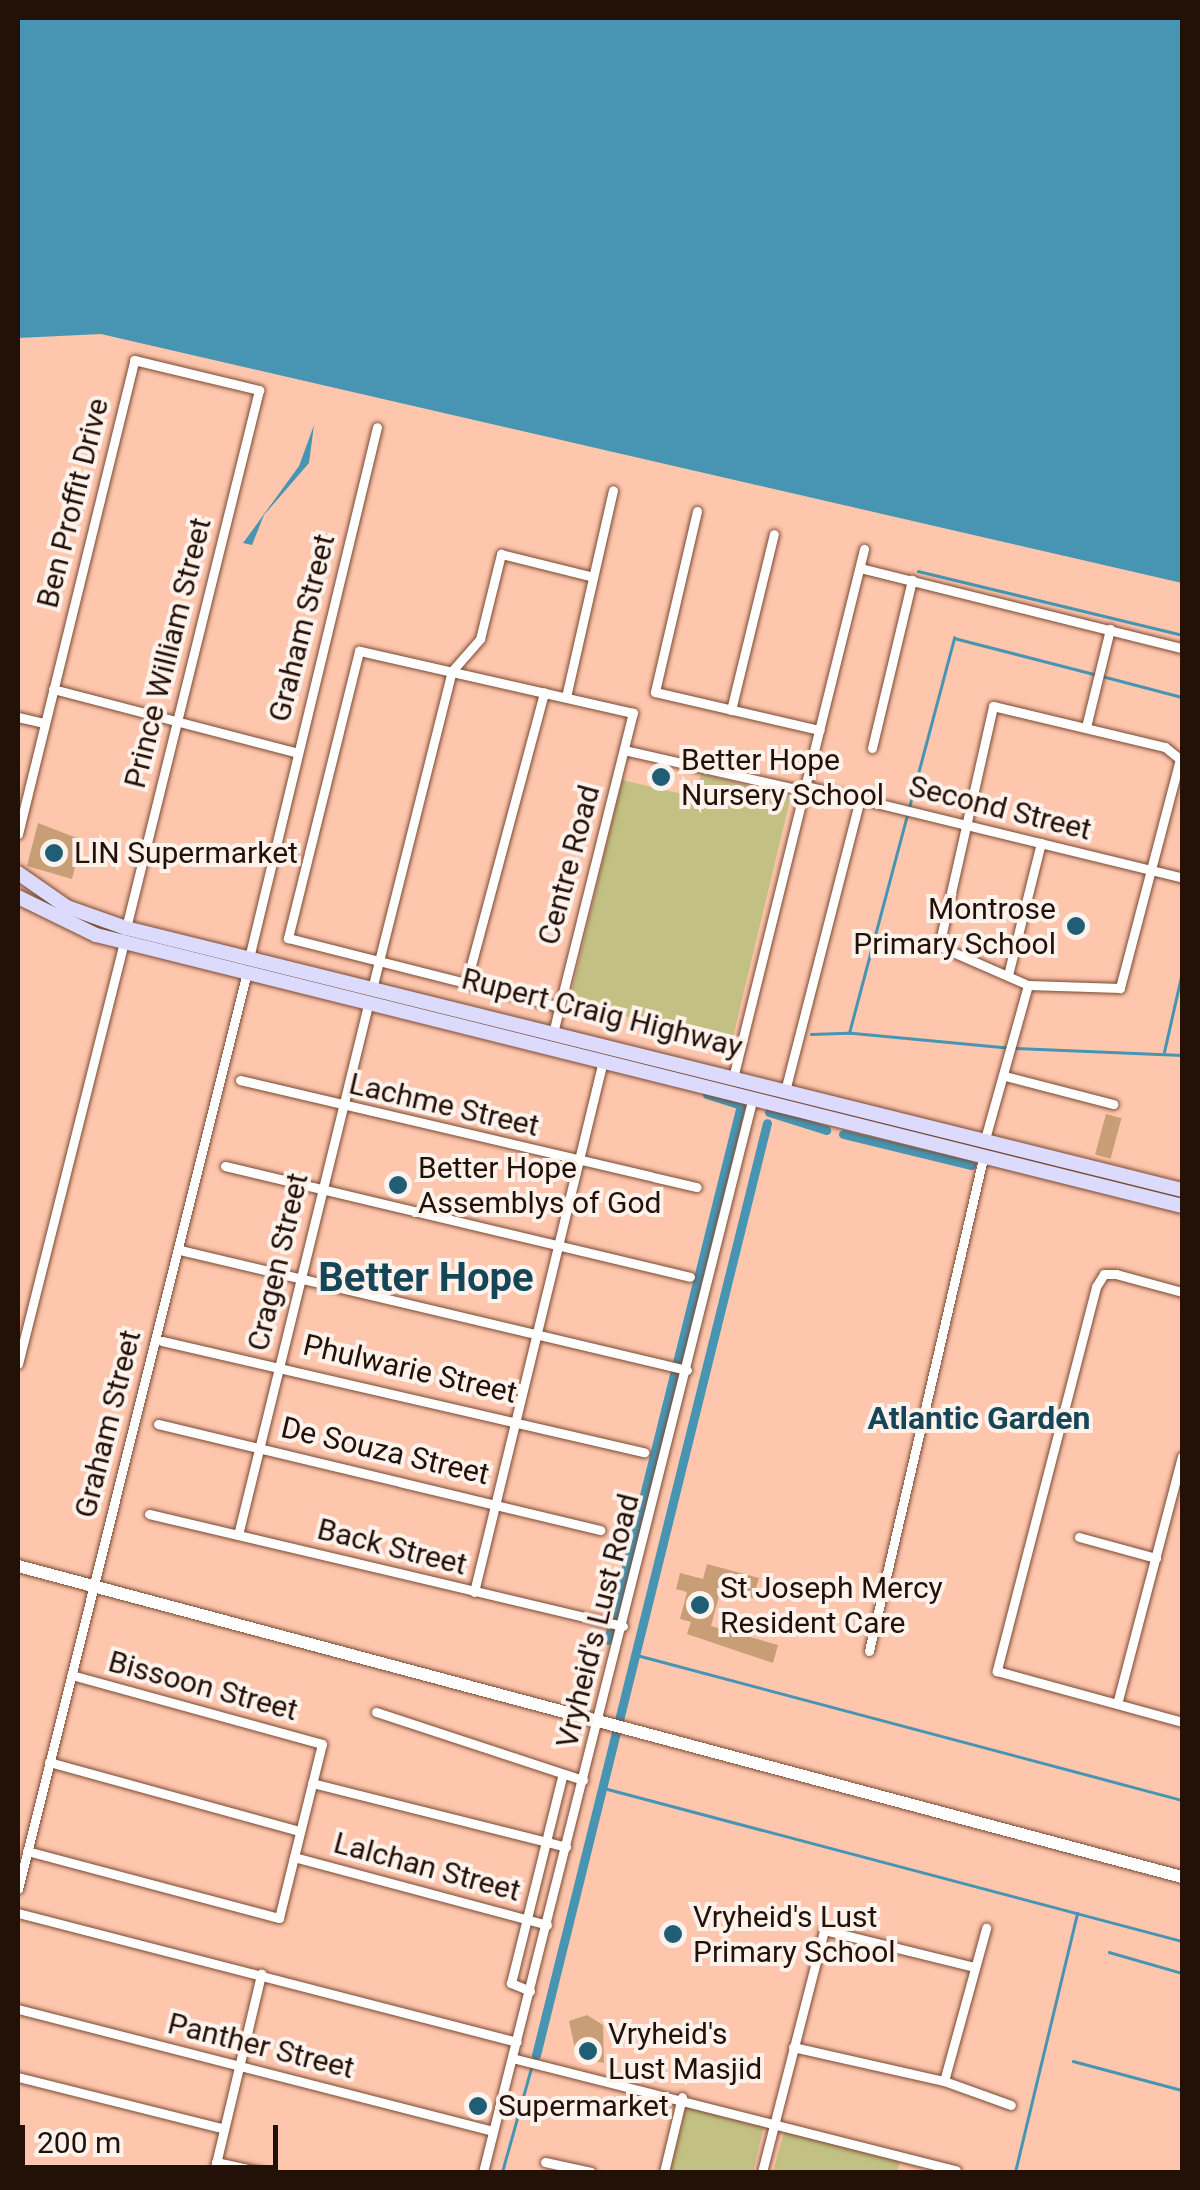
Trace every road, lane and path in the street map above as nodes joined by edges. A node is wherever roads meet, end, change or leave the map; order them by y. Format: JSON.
{"nodes":[{"id":1,"x":134,"y":360,"type":"joint"},
{"id":2,"x":377,"y":427,"type":"dead end"},
{"id":3,"x":613,"y":490,"type":"dead end"},
{"id":4,"x":697,"y":511,"type":"dead end"},
{"id":5,"x":774,"y":534,"type":"dead end"},
{"id":6,"x":864,"y":550,"type":"dead end"},
{"id":7,"x":860,"y":568,"type":"junction"},
{"id":8,"x":594,"y":577,"type":"junction"},
{"id":9,"x":912,"y":580,"type":"junction"},
{"id":10,"x":1110,"y":629,"type":"junction"},
{"id":11,"x":1182,"y":648,"type":"edge"},
{"id":12,"x":452,"y":671,"type":"junction"},
{"id":13,"x":52,"y":689,"type":"junction"},
{"id":14,"x":544,"y":692,"type":"junction"},
{"id":15,"x":566,"y":698,"type":"junction"},
{"id":16,"x":731,"y":710,"type":"junction"},
{"id":17,"x":18,"y":717,"type":"edge"},
{"id":18,"x":177,"y":722,"type":"junction"},
{"id":19,"x":44,"y":723,"type":"junction"},
{"id":20,"x":1086,"y":727,"type":"junction"},
{"id":21,"x":820,"y":730,"type":"junction"},
{"id":22,"x":872,"y":748,"type":"dead end"},
{"id":23,"x":624,"y":750,"type":"junction"},
{"id":24,"x":298,"y":753,"type":"junction"},
{"id":25,"x":805,"y":788,"type":"junction"},
{"id":26,"x":860,"y":799,"type":"junction"},
{"id":27,"x":964,"y":824,"type":"junction"},
{"id":28,"x":18,"y":834,"type":"edge"},
{"id":29,"x":1041,"y":843,"type":"junction"},
{"id":30,"x":1156,"y":872,"type":"junction"},
{"id":31,"x":18,"y":873,"type":"edge"},
{"id":32,"x":1182,"y":878,"type":"edge"},
{"id":33,"x":18,"y":896,"type":"edge"},
{"id":34,"x":125,"y":936,"type":"junction"},
{"id":35,"x":377,"y":961,"type":"junction"},
{"id":36,"x":248,"y":965,"type":"junction"},
{"id":37,"x":1008,"y":975,"type":"junction"},
{"id":38,"x":466,"y":984,"type":"junction"},
{"id":39,"x":373,"y":985,"type":"junction"},
{"id":40,"x":1028,"y":985,"type":"junction"},
{"id":41,"x":369,"y":1001,"type":"junction"},
{"id":42,"x":557,"y":1006,"type":"junction"},
{"id":43,"x":554,"y":1030,"type":"junction"},
{"id":44,"x":604,"y":1058,"type":"junction"},
{"id":45,"x":734,"y":1074,"type":"junction"},
{"id":46,"x":1005,"y":1076,"type":"junction"},
{"id":47,"x":240,"y":1080,"type":"dead end"},
{"id":48,"x":757,"y":1080,"type":"junction"},
{"id":49,"x":786,"y":1088,"type":"junction"},
{"id":50,"x":753,"y":1097,"type":"junction"},
{"id":51,"x":1113,"y":1104,"type":"dead end"},
{"id":52,"x":338,"y":1107,"type":"junction"},
{"id":53,"x":984,"y":1146,"type":"junction"},
{"id":54,"x":578,"y":1160,"type":"junction"},
{"id":55,"x":225,"y":1166,"type":"dead end"},
{"id":56,"x":697,"y":1187,"type":"dead end"},
{"id":57,"x":322,"y":1190,"type":"junction"},
{"id":58,"x":1182,"y":1190,"type":"edge"},
{"id":59,"x":1182,"y":1206,"type":"edge"},
{"id":60,"x":558,"y":1248,"type":"junction"},
{"id":61,"x":180,"y":1250,"type":"junction"},
{"id":62,"x":690,"y":1277,"type":"dead end"},
{"id":63,"x":302,"y":1278,"type":"junction"},
{"id":64,"x":1182,"y":1292,"type":"edge"},
{"id":65,"x":538,"y":1333,"type":"junction"},
{"id":66,"x":162,"y":1341,"type":"dead end"},
{"id":67,"x":18,"y":1364,"type":"edge"},
{"id":68,"x":279,"y":1364,"type":"junction"},
{"id":69,"x":684,"y":1370,"type":"junction"},
{"id":70,"x":518,"y":1420,"type":"junction"},
{"id":71,"x":158,"y":1424,"type":"dead end"},
{"id":72,"x":259,"y":1448,"type":"junction"},
{"id":73,"x":644,"y":1452,"type":"dead end"},
{"id":74,"x":1182,"y":1456,"type":"edge"},
{"id":75,"x":497,"y":1503,"type":"junction"},
{"id":76,"x":149,"y":1514,"type":"dead end"},
{"id":77,"x":600,"y":1530,"type":"dead end"},
{"id":78,"x":238,"y":1535,"type":"junction"},
{"id":79,"x":1078,"y":1537,"type":"dead end"},
{"id":80,"x":1156,"y":1558,"type":"junction"},
{"id":81,"x":18,"y":1566,"type":"edge"},
{"id":82,"x":93,"y":1587,"type":"junction"},
{"id":83,"x":474,"y":1592,"type":"junction"},
{"id":84,"x":621,"y":1625,"type":"junction"},
{"id":85,"x":869,"y":1651,"type":"dead end"},
{"id":86,"x":71,"y":1675,"type":"junction"},
{"id":87,"x":1118,"y":1704,"type":"junction"},
{"id":88,"x":376,"y":1712,"type":"dead end"},
{"id":89,"x":1182,"y":1722,"type":"edge"},
{"id":90,"x":609,"y":1723,"type":"junction"},
{"id":91,"x":49,"y":1762,"type":"junction"},
{"id":92,"x":562,"y":1776,"type":"junction"},
{"id":93,"x":583,"y":1780,"type":"junction"},
{"id":94,"x":312,"y":1784,"type":"junction"},
{"id":95,"x":300,"y":1831,"type":"junction"},
{"id":96,"x":546,"y":1842,"type":"junction"},
{"id":97,"x":566,"y":1847,"type":"junction"},
{"id":98,"x":27,"y":1851,"type":"junction"},
{"id":99,"x":294,"y":1857,"type":"junction"},
{"id":100,"x":1182,"y":1877,"type":"edge"},
{"id":101,"x":18,"y":1889,"type":"edge"},
{"id":102,"x":18,"y":1912,"type":"edge"},
{"id":103,"x":524,"y":1920,"type":"junction"},
{"id":104,"x":547,"y":1925,"type":"junction"},
{"id":105,"x":986,"y":1928,"type":"dead end"},
{"id":106,"x":975,"y":1967,"type":"junction"},
{"id":107,"x":261,"y":1974,"type":"junction"},
{"id":108,"x":530,"y":1991,"type":"junction"},
{"id":109,"x":18,"y":2010,"type":"edge"},
{"id":110,"x":517,"y":2042,"type":"junction"},
{"id":111,"x":793,"y":2047,"type":"junction"},
{"id":112,"x":512,"y":2058,"type":"junction"},
{"id":113,"x":237,"y":2066,"type":"junction"},
{"id":114,"x":18,"y":2076,"type":"edge"},
{"id":115,"x":944,"y":2080,"type":"junction"},
{"id":116,"x":682,"y":2097,"type":"junction"},
{"id":117,"x":1011,"y":2105,"type":"dead end"},
{"id":118,"x":774,"y":2120,"type":"junction"},
{"id":119,"x":221,"y":2128,"type":"junction"},
{"id":120,"x":493,"y":2131,"type":"junction"},
{"id":121,"x":545,"y":2162,"type":"dead end"},
{"id":122,"x":215,"y":2167,"type":"edge"},
{"id":123,"x":956,"y":2170,"type":"dead end"},
{"id":124,"x":261,"y":2172,"type":"edge"},
{"id":125,"x":483,"y":2172,"type":"edge"},
{"id":126,"x":591,"y":2172,"type":"edge"},
{"id":127,"x":664,"y":2172,"type":"edge"},
{"id":128,"x":762,"y":2172,"type":"edge"}],
"edges":[{"from":1,"to":13,"type":"street","name":"Ben Proffit Drive"},
{"from":1,"to":18,"type":"street","name":"Prince William Street"},
{"from":2,"to":24,"type":"street","name":"Graham Street"},
{"from":3,"to":8,"type":"street"},
{"from":4,"to":16,"type":"street"},
{"from":5,"to":16,"type":"street"},
{"from":6,"to":7,"type":"street"},
{"from":7,"to":9,"type":"street"},
{"from":7,"to":21,"type":"street"},
{"from":8,"to":12,"type":"street"},
{"from":8,"to":15,"type":"street"},
{"from":9,"to":10,"type":"street"},
{"from":9,"to":22,"type":"street"},
{"from":10,"to":11,"type":"street"},
{"from":10,"to":20,"type":"street"},
{"from":12,"to":14,"type":"street"},
{"from":12,"to":35,"type":"street"},
{"from":12,"to":35,"type":"street"},
{"from":13,"to":18,"type":"street"},
{"from":13,"to":19,"type":"street","name":"Ben Proffit Drive"},
{"from":14,"to":15,"type":"street"},
{"from":14,"to":38,"type":"street"},
{"from":15,"to":23,"type":"street","name":"Centre Road"},
{"from":16,"to":21,"type":"street"},
{"from":17,"to":19,"type":"street"},
{"from":18,"to":24,"type":"street"},
{"from":18,"to":34,"type":"street","name":"Prince William Street"},
{"from":19,"to":28,"type":"street","name":"Ben Proffit Drive"},
{"from":20,"to":27,"type":"street"},
{"from":20,"to":30,"type":"street"},
{"from":21,"to":25,"type":"street"},
{"from":23,"to":25,"type":"street","name":"Second Street"},
{"from":23,"to":42,"type":"street","name":"Centre Road"},
{"from":24,"to":36,"type":"street","name":"Graham Street"},
{"from":25,"to":26,"type":"street","name":"Second Street"},
{"from":25,"to":45,"type":"street"},
{"from":26,"to":27,"type":"street","name":"Second Street"},
{"from":26,"to":49,"type":"street"},
{"from":27,"to":29,"type":"street","name":"Second Street"},
{"from":27,"to":37,"type":"street"},
{"from":29,"to":30,"type":"street","name":"Second Street"},
{"from":29,"to":37,"type":"street"},
{"from":30,"to":32,"type":"street","name":"Second Street"},
{"from":30,"to":40,"type":"street"},
{"from":31,"to":34,"type":"main road","name":"Rupert Craig Highway"},
{"from":33,"to":34,"type":"main road","name":"Rupert Craig Highway"},
{"from":34,"to":36,"type":"main road","name":"Rupert Craig Highway"},
{"from":34,"to":67,"type":"street","name":"Prince William Street"},
{"from":35,"to":38,"type":"street"},
{"from":35,"to":39,"type":"street"},
{"from":36,"to":39,"type":"main road","name":"Rupert Craig Highway"},
{"from":36,"to":41,"type":"main road","name":"Rupert Craig Highway"},
{"from":36,"to":61,"type":"street","name":"Graham Street"},
{"from":37,"to":40,"type":"street"},
{"from":38,"to":42,"type":"street"},
{"from":39,"to":43,"type":"main road","name":"Rupert Craig Highway"},
{"from":40,"to":46,"type":"street"},
{"from":41,"to":44,"type":"main road","name":"Rupert Craig Highway"},
{"from":41,"to":52,"type":"street","name":"Cragen Street"},
{"from":42,"to":43,"type":"street","name":"Centre Road"},
{"from":43,"to":45,"type":"main road","name":"Rupert Craig Highway"},
{"from":44,"to":50,"type":"main road","name":"Rupert Craig Highway"},
{"from":44,"to":54,"type":"street"},
{"from":45,"to":48,"type":"main road","name":"Rupert Craig Highway"},
{"from":46,"to":51,"type":"street"},
{"from":46,"to":53,"type":"street"},
{"from":47,"to":52,"type":"street","name":"Lachme Street"},
{"from":48,"to":49,"type":"main road","name":"Rupert Craig Highway"},
{"from":48,"to":50,"type":"street","name":"Vryheid's Lust Road"},
{"from":49,"to":53,"type":"main road","name":"Rupert Craig Highway"},
{"from":50,"to":53,"type":"main road","name":"Rupert Craig Highway"},
{"from":50,"to":69,"type":"street","name":"Vryheid's Lust Road"},
{"from":52,"to":54,"type":"street","name":"Lachme Street"},
{"from":52,"to":57,"type":"street","name":"Cragen Street"},
{"from":53,"to":58,"type":"main road","name":"Rupert Craig Highway"},
{"from":53,"to":59,"type":"main road","name":"Rupert Craig Highway"},
{"from":53,"to":85,"type":"street"},
{"from":54,"to":56,"type":"street","name":"Lachme Street"},
{"from":54,"to":60,"type":"street"},
{"from":55,"to":57,"type":"street"},
{"from":57,"to":60,"type":"street"},
{"from":57,"to":63,"type":"street","name":"Cragen Street"},
{"from":60,"to":62,"type":"street"},
{"from":60,"to":65,"type":"street"},
{"from":61,"to":63,"type":"street"},
{"from":61,"to":82,"type":"street","name":"Graham Street"},
{"from":63,"to":65,"type":"street"},
{"from":63,"to":68,"type":"street","name":"Cragen Street"},
{"from":64,"to":87,"type":"street"},
{"from":65,"to":69,"type":"street"},
{"from":65,"to":70,"type":"street"},
{"from":66,"to":68,"type":"street","name":"Phulwarie Street"},
{"from":68,"to":70,"type":"street","name":"Phulwarie Street"},
{"from":68,"to":72,"type":"street","name":"Cragen Street"},
{"from":69,"to":84,"type":"street","name":"Vryheid's Lust Road"},
{"from":70,"to":73,"type":"street","name":"Phulwarie Street"},
{"from":70,"to":75,"type":"street"},
{"from":71,"to":72,"type":"street","name":"De Souza Street"},
{"from":72,"to":75,"type":"street","name":"De Souza Street"},
{"from":72,"to":78,"type":"street","name":"Cragen Street"},
{"from":74,"to":80,"type":"street"},
{"from":75,"to":77,"type":"street","name":"De Souza Street"},
{"from":75,"to":83,"type":"street"},
{"from":76,"to":78,"type":"street","name":"Back Street"},
{"from":78,"to":83,"type":"street","name":"Back Street"},
{"from":79,"to":80,"type":"street"},
{"from":80,"to":87,"type":"street"},
{"from":81,"to":82,"type":"main road"},
{"from":82,"to":86,"type":"street","name":"Graham Street"},
{"from":82,"to":90,"type":"main road"},
{"from":83,"to":84,"type":"street","name":"Back Street"},
{"from":84,"to":90,"type":"street","name":"Vryheid's Lust Road"},
{"from":86,"to":91,"type":"street","name":"Graham Street"},
{"from":86,"to":94,"type":"street","name":"Bissoon Street"},
{"from":87,"to":89,"type":"street"},
{"from":88,"to":92,"type":"street"},
{"from":90,"to":93,"type":"street","name":"Vryheid's Lust Road"},
{"from":90,"to":100,"type":"main road"},
{"from":91,"to":95,"type":"street"},
{"from":91,"to":98,"type":"street","name":"Graham Street"},
{"from":92,"to":93,"type":"street"},
{"from":92,"to":96,"type":"street"},
{"from":93,"to":97,"type":"street","name":"Vryheid's Lust Road"},
{"from":94,"to":95,"type":"street"},
{"from":94,"to":96,"type":"street"},
{"from":95,"to":99,"type":"street"},
{"from":96,"to":97,"type":"street"},
{"from":96,"to":103,"type":"street"},
{"from":97,"to":104,"type":"street","name":"Vryheid's Lust Road"},
{"from":98,"to":99,"type":"street"},
{"from":98,"to":101,"type":"street","name":"Graham Street"},
{"from":99,"to":103,"type":"street","name":"Lalchan Street"},
{"from":102,"to":107,"type":"street"},
{"from":103,"to":104,"type":"street","name":"Lalchan Street"},
{"from":103,"to":108,"type":"street"},
{"from":104,"to":108,"type":"street","name":"Vryheid's Lust Road"},
{"from":105,"to":106,"type":"street"},
{"from":106,"to":111,"type":"street"},
{"from":106,"to":115,"type":"street"},
{"from":107,"to":110,"type":"street"},
{"from":107,"to":113,"type":"street"},
{"from":108,"to":110,"type":"street","name":"Vryheid's Lust Road"},
{"from":109,"to":113,"type":"street","name":"Panther Street"},
{"from":110,"to":112,"type":"street","name":"Vryheid's Lust Road"},
{"from":111,"to":115,"type":"street"},
{"from":111,"to":118,"type":"street"},
{"from":112,"to":116,"type":"street"},
{"from":112,"to":120,"type":"street","name":"Vryheid's Lust Road"},
{"from":113,"to":119,"type":"street"},
{"from":113,"to":120,"type":"street","name":"Panther Street"},
{"from":114,"to":119,"type":"street"},
{"from":115,"to":117,"type":"street"},
{"from":116,"to":118,"type":"street"},
{"from":116,"to":127,"type":"street"},
{"from":118,"to":123,"type":"street"},
{"from":118,"to":128,"type":"street"},
{"from":119,"to":122,"type":"street"},
{"from":120,"to":125,"type":"street","name":"Vryheid's Lust Road"},
{"from":121,"to":126,"type":"street"},
{"from":122,"to":124,"type":"street"}]}
